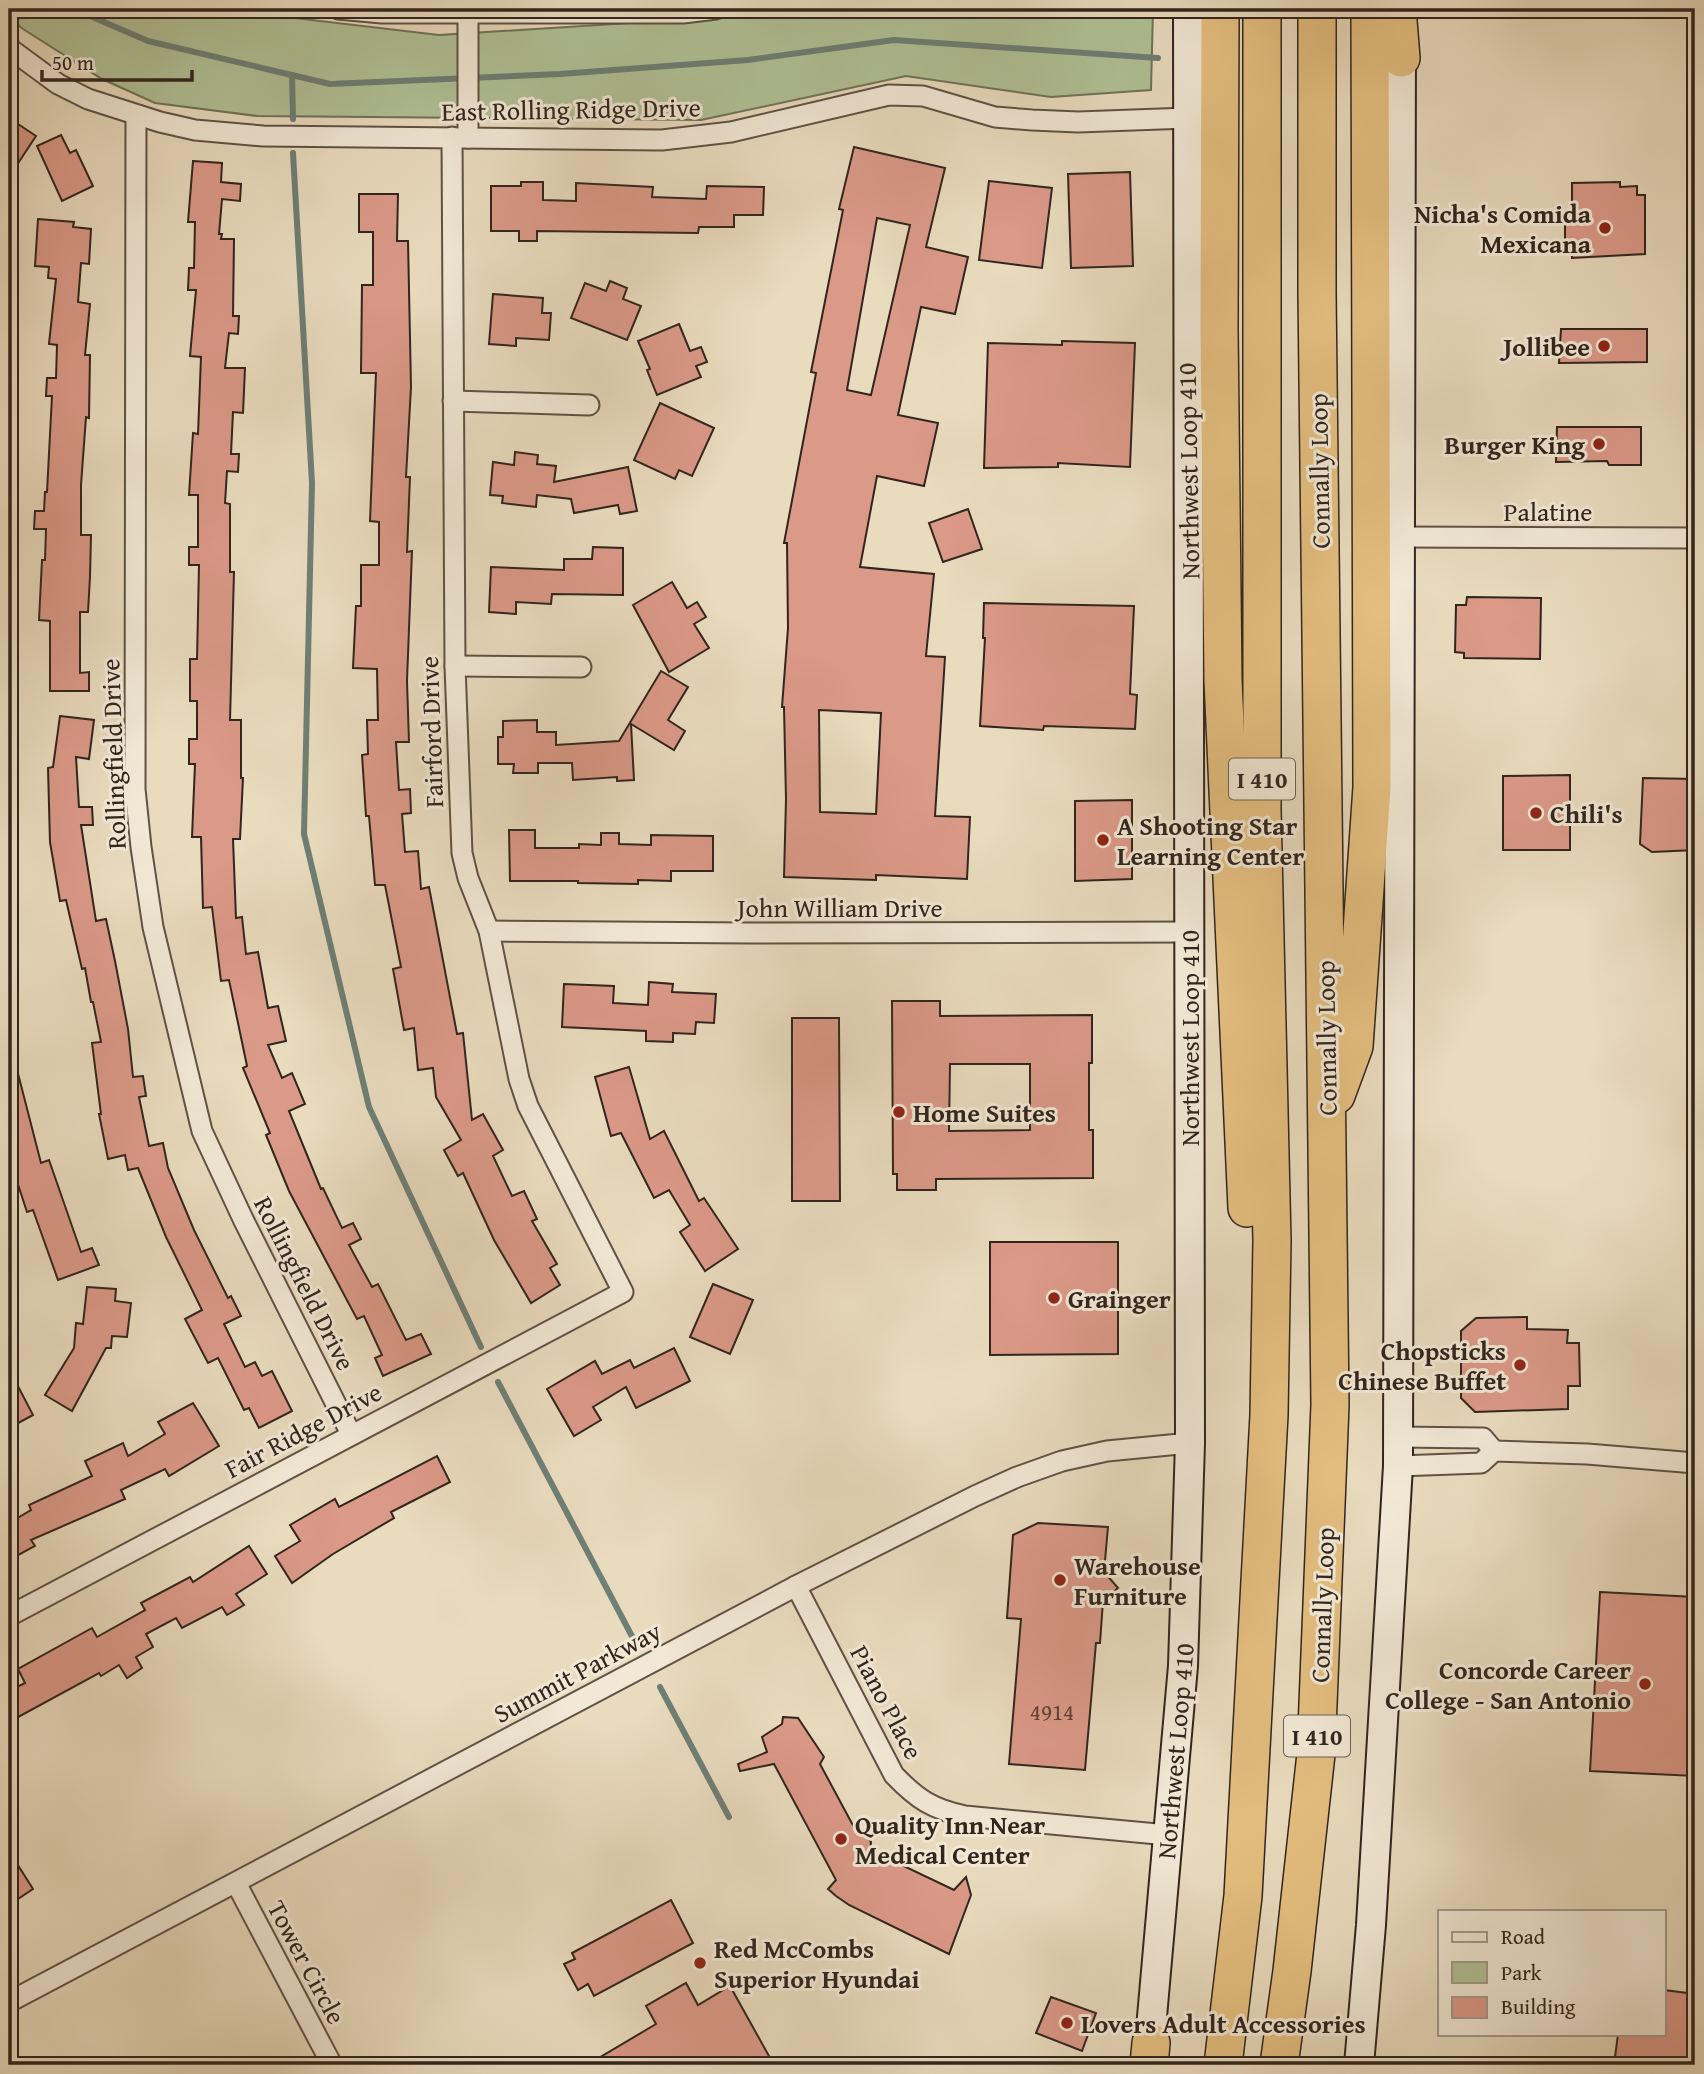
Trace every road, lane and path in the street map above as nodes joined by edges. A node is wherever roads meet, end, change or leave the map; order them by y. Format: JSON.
{"nodes":[{"id":1,"x":338,"y":9,"type":"edge"},
{"id":2,"x":716,"y":9,"type":"edge"},
{"id":3,"x":1188,"y":9,"type":"edge"},
{"id":4,"x":1220,"y":9,"type":"edge"},
{"id":5,"x":1262,"y":9,"type":"edge"},
{"id":6,"x":1317,"y":9,"type":"edge"},
{"id":7,"x":1370,"y":9,"type":"edge"},
{"id":8,"x":1399,"y":9,"type":"edge"},
{"id":9,"x":468,"y":10,"type":"edge"},
{"id":10,"x":9,"y":48,"type":"edge"},
{"id":11,"x":1401,"y":58,"type":"joint"},
{"id":12,"x":136,"y":115,"type":"junction"},
{"id":13,"x":1188,"y":118,"type":"junction"},
{"id":14,"x":460,"y":137,"type":"junction"},
{"id":15,"x":453,"y":401,"type":"junction"},
{"id":16,"x":589,"y":405,"type":"dead end"},
{"id":17,"x":1401,"y":537,"type":"junction"},
{"id":18,"x":1695,"y":538,"type":"edge"},
{"id":19,"x":455,"y":666,"type":"junction"},
{"id":20,"x":581,"y":667,"type":"dead end"},
{"id":21,"x":489,"y":931,"type":"junction"},
{"id":22,"x":1190,"y":932,"type":"junction"},
{"id":23,"x":1328,"y":1119,"type":"junction"},
{"id":24,"x":623,"y":1292,"type":"joint"},
{"id":25,"x":351,"y":1434,"type":"junction"},
{"id":26,"x":1398,"y":1437,"type":"junction"},
{"id":27,"x":1190,"y":1443,"type":"junction"},
{"id":28,"x":1494,"y":1451,"type":"junction"},
{"id":29,"x":1695,"y":1463,"type":"edge"},
{"id":30,"x":1398,"y":1466,"type":"junction"},
{"id":31,"x":1262,"y":1548,"type":"junction"},
{"id":32,"x":796,"y":1586,"type":"junction"},
{"id":33,"x":9,"y":1616,"type":"edge"},
{"id":34,"x":1168,"y":1835,"type":"junction"},
{"id":35,"x":236,"y":1883,"type":"junction"},
{"id":36,"x":9,"y":2002,"type":"edge"},
{"id":37,"x":1149,"y":2058,"type":"edge"},
{"id":38,"x":332,"y":2065,"type":"edge"},
{"id":39,"x":1223,"y":2065,"type":"edge"},
{"id":40,"x":1279,"y":2065,"type":"edge"},
{"id":41,"x":1359,"y":2065,"type":"edge"}],
"edges":[{"from":1,"to":9,"type":"street"},
{"from":2,"to":9,"type":"street"},
{"from":3,"to":13,"type":"main road","name":"Northwest Loop 410"},
{"from":4,"to":31,"type":"highway"},
{"from":5,"to":31,"type":"highway","number":"I 410"},
{"from":6,"to":23,"type":"highway","name":"Connally Loop","number":"I 410"},
{"from":7,"to":23,"type":"highway"},
{"from":8,"to":11,"type":"highway"},
{"from":9,"to":14,"type":"street","name":"Fairford Drive"},
{"from":10,"to":12,"type":"street","name":"East Rolling Ridge Drive"},
{"from":11,"to":17,"type":"main road"},
{"from":12,"to":14,"type":"street","name":"East Rolling Ridge Drive"},
{"from":12,"to":25,"type":"street","name":"Rollingfield Drive"},
{"from":13,"to":14,"type":"street","name":"East Rolling Ridge Drive"},
{"from":13,"to":22,"type":"main road","name":"Northwest Loop 410"},
{"from":14,"to":15,"type":"street","name":"Fairford Drive"},
{"from":15,"to":16,"type":"street"},
{"from":15,"to":19,"type":"street","name":"Fairford Drive"},
{"from":17,"to":18,"type":"street","name":"Palatine"},
{"from":17,"to":26,"type":"main road"},
{"from":19,"to":20,"type":"street"},
{"from":19,"to":21,"type":"street","name":"Fairford Drive"},
{"from":21,"to":22,"type":"street","name":"John William Drive"},
{"from":21,"to":24,"type":"street","name":"Fairford Drive"},
{"from":22,"to":27,"type":"main road","name":"Northwest Loop 410"},
{"from":23,"to":40,"type":"highway","name":"Connally Loop","number":"I 410"},
{"from":24,"to":25,"type":"street","name":"Fair Ridge Drive"},
{"from":25,"to":33,"type":"street","name":"Fair Ridge Drive"},
{"from":26,"to":28,"type":"street"},
{"from":26,"to":30,"type":"main road"},
{"from":27,"to":32,"type":"street","name":"Summit Parkway"},
{"from":27,"to":34,"type":"main road","name":"Northwest Loop 410"},
{"from":28,"to":29,"type":"street"},
{"from":28,"to":30,"type":"street"},
{"from":30,"to":41,"type":"main road"},
{"from":31,"to":39,"type":"highway","number":"I 410"},
{"from":32,"to":34,"type":"street","name":"Piano Place"},
{"from":32,"to":35,"type":"street","name":"Summit Parkway"},
{"from":34,"to":37,"type":"main road","name":"Northwest Loop 410"},
{"from":35,"to":36,"type":"street","name":"Summit Parkway"},
{"from":35,"to":38,"type":"street","name":"Tower Circle"}]}
